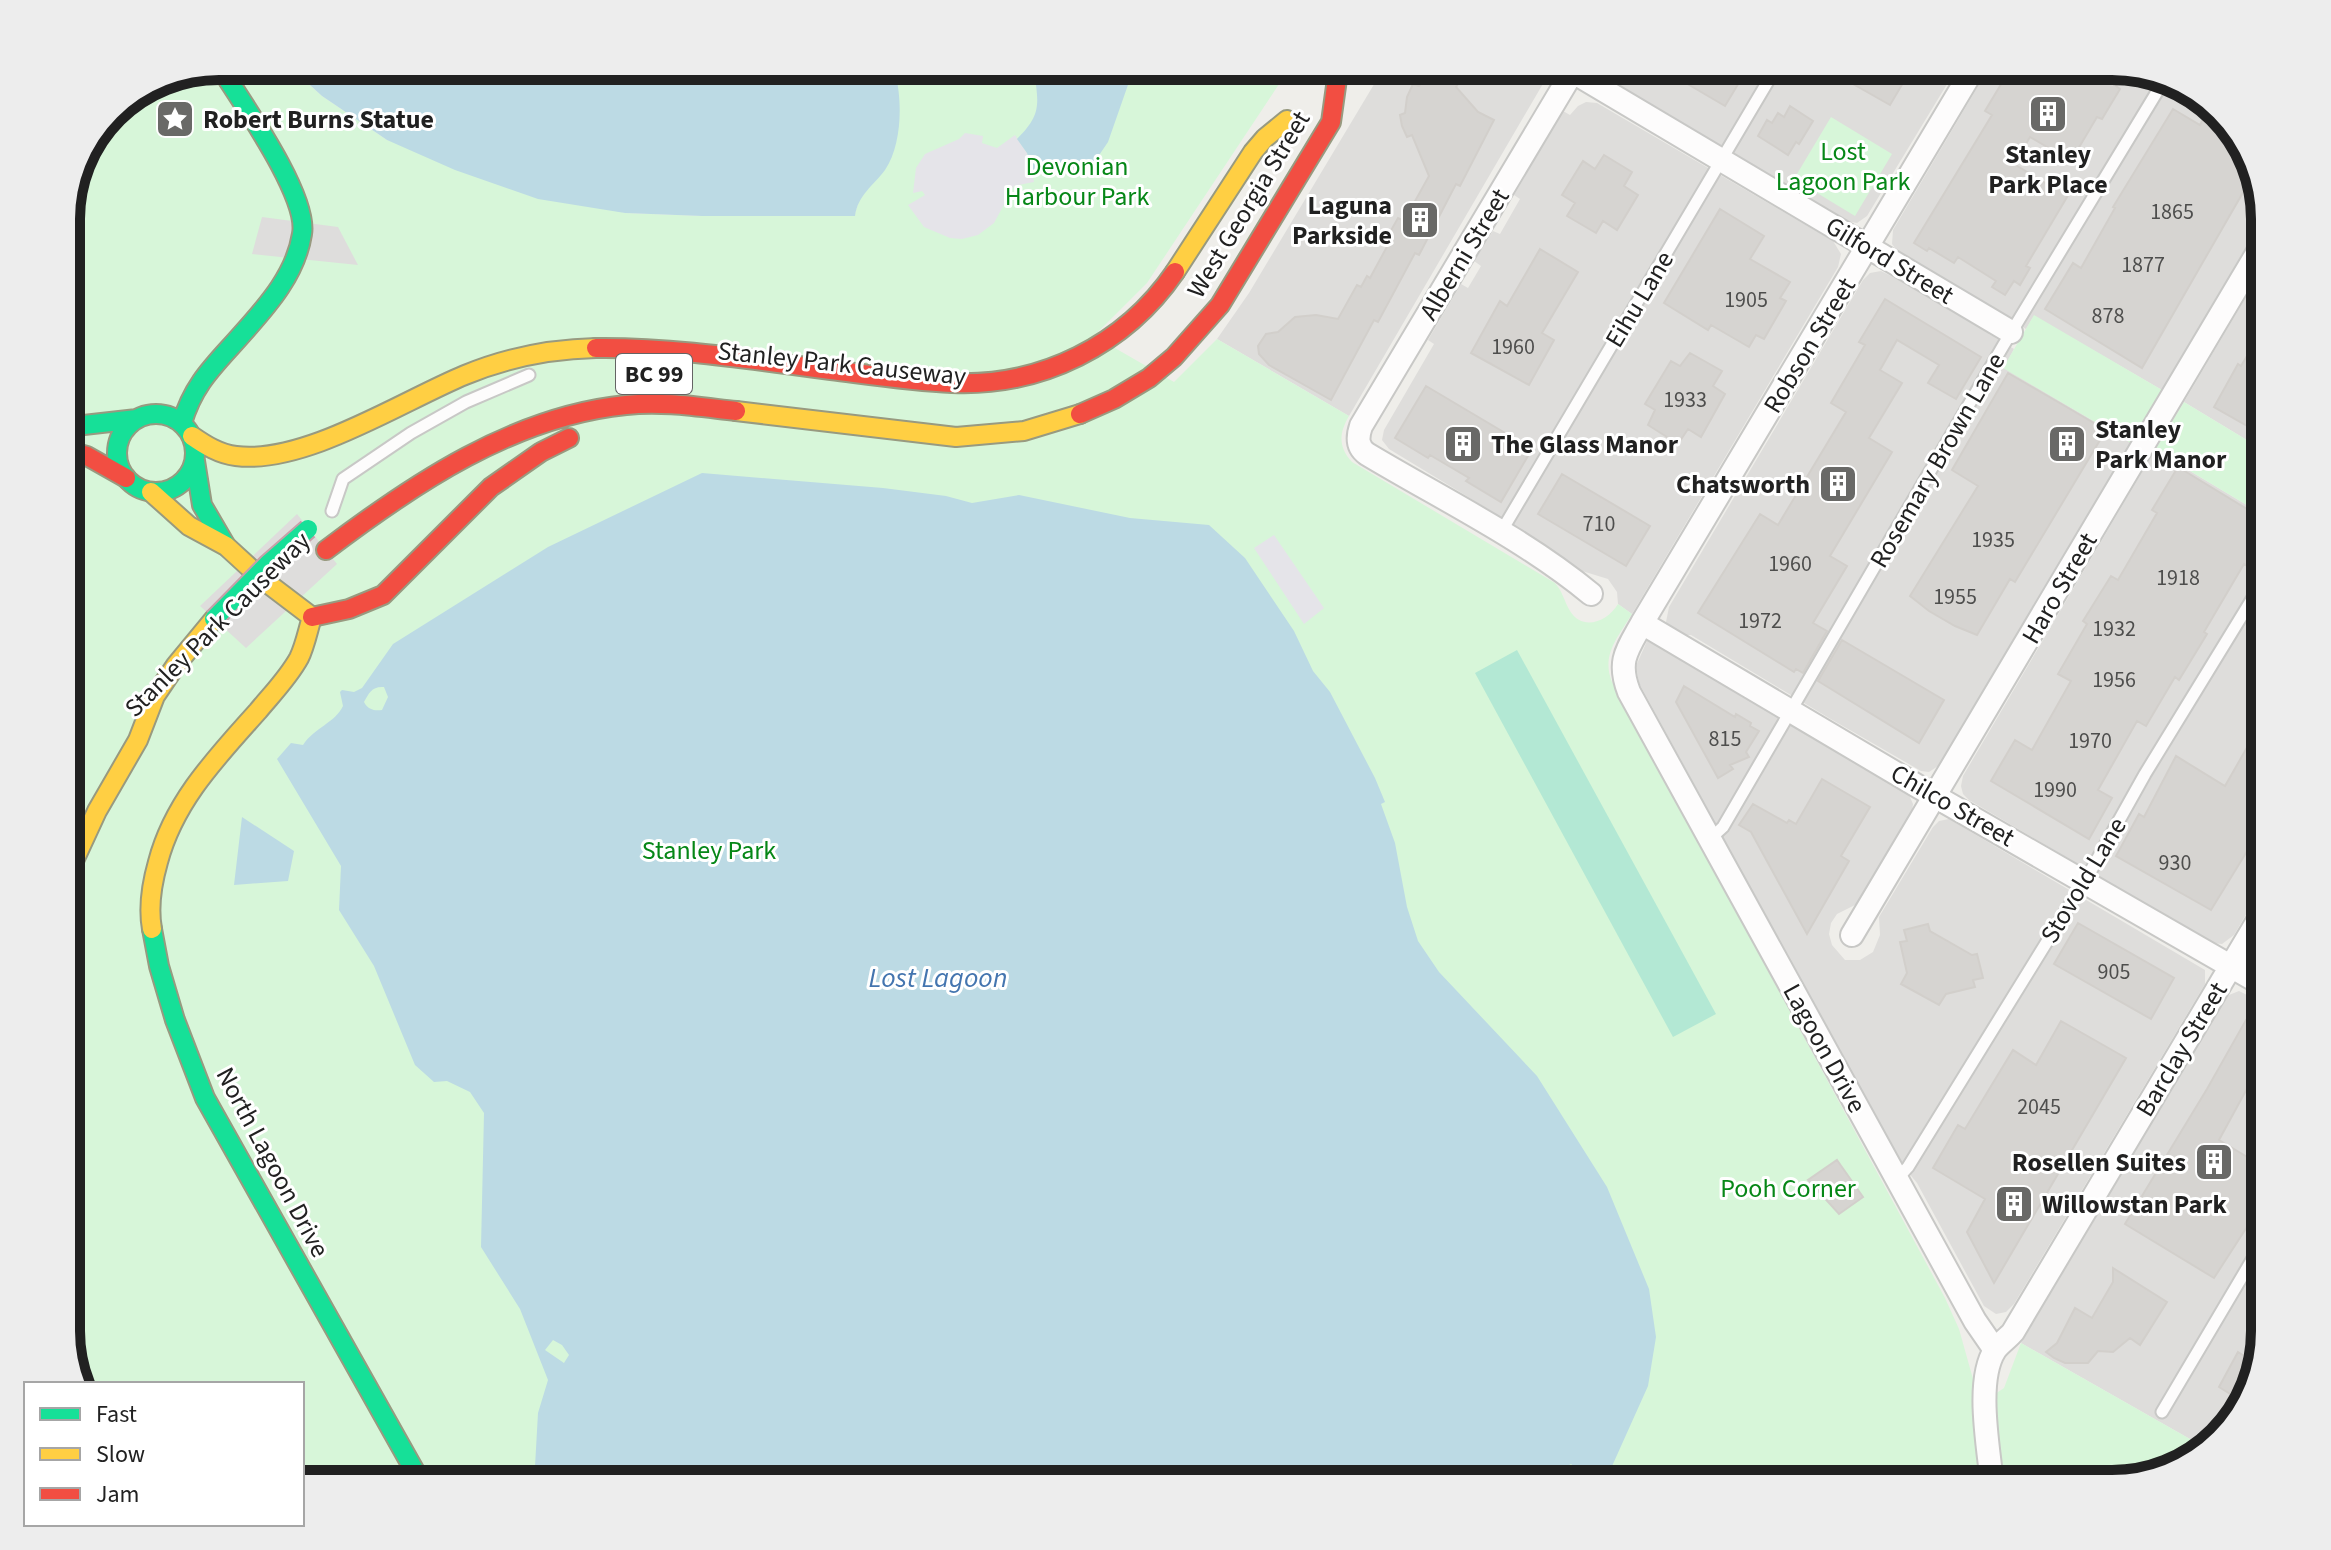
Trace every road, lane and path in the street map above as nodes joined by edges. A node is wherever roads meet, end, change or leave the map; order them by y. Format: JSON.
{"nodes":[{"id":1,"x":228,"y":80,"type":"edge"},
{"id":2,"x":1329,"y":80,"type":"edge"},
{"id":3,"x":1339,"y":80,"type":"edge"},
{"id":4,"x":1563,"y":80,"type":"edge"},
{"id":5,"x":1589,"y":80,"type":"edge"},
{"id":6,"x":1769,"y":80,"type":"edge"},
{"id":7,"x":1967,"y":80,"type":"edge"},
{"id":8,"x":2159,"y":89,"type":"edge"},
{"id":9,"x":1315,"y":90,"type":"dead end"},
{"id":10,"x":1284,"y":146,"type":"dead end"},
{"id":11,"x":1721,"y":161,"type":"junction"},
{"id":12,"x":1867,"y":247,"type":"junction"},
{"id":13,"x":2251,"y":264,"type":"edge"},
{"id":14,"x":2011,"y":332,"type":"junction"},
{"id":15,"x":1184,"y":348,"type":"joint"},
{"id":16,"x":685,"y":352,"type":"junction"},
{"id":17,"x":586,"y":362,"type":"dead end"},
{"id":18,"x":540,"y":372,"type":"dead end"},
{"id":19,"x":711,"y":408,"type":"junction"},
{"id":20,"x":137,"y":419,"type":"junction"},
{"id":21,"x":80,"y":425,"type":"edge"},
{"id":22,"x":187,"y":430,"type":"junction"},
{"id":23,"x":80,"y":454,"type":"edge"},
{"id":24,"x":195,"y":461,"type":"junction"},
{"id":25,"x":126,"y":478,"type":"junction"},
{"id":26,"x":151,"y":492,"type":"junction"},
{"id":27,"x":355,"y":495,"type":"dead end"},
{"id":28,"x":332,"y":511,"type":"junction"},
{"id":29,"x":1501,"y":532,"type":"junction"},
{"id":30,"x":226,"y":546,"type":"junction"},
{"id":31,"x":321,"y":554,"type":"dead end"},
{"id":32,"x":296,"y":576,"type":"dead end"},
{"id":33,"x":1591,"y":594,"type":"dead end"},
{"id":34,"x":2251,"y":601,"type":"edge"},
{"id":35,"x":266,"y":604,"type":"dead end"},
{"id":36,"x":312,"y":617,"type":"junction"},
{"id":37,"x":1642,"y":623,"type":"junction"},
{"id":38,"x":172,"y":708,"type":"dead end"},
{"id":39,"x":1792,"y":711,"type":"junction"},
{"id":40,"x":138,"y":740,"type":"junction"},
{"id":41,"x":1936,"y":797,"type":"junction"},
{"id":42,"x":1711,"y":838,"type":"junction"},
{"id":43,"x":80,"y":847,"type":"edge"},
{"id":44,"x":2084,"y":880,"type":"junction"},
{"id":45,"x":2251,"y":932,"type":"edge"},
{"id":46,"x":1852,"y":935,"type":"dead end"},
{"id":47,"x":2231,"y":965,"type":"junction"},
{"id":48,"x":2251,"y":977,"type":"edge"},
{"id":49,"x":1897,"y":1179,"type":"junction"},
{"id":50,"x":2251,"y":1262,"type":"edge"},
{"id":51,"x":1995,"y":1350,"type":"junction"},
{"id":52,"x":2162,"y":1412,"type":"dead end"},
{"id":53,"x":414,"y":1470,"type":"edge"},
{"id":54,"x":1991,"y":1470,"type":"edge"}],
"edges":[{"from":1,"to":22,"type":"main road"},
{"from":2,"to":9,"type":"main road","name":"West Georgia Street","number":"BC 99"},
{"from":3,"to":15,"type":"main road","name":"West Georgia Street","number":"BC 99"},
{"from":4,"to":29,"type":"street","name":"Alberni Street"},
{"from":5,"to":11,"type":"street","name":"Gilford Street"},
{"from":6,"to":11,"type":"lane","name":"Eihu Lane"},
{"from":7,"to":12,"type":"street","name":"Robson Street"},
{"from":8,"to":14,"type":"lane","name":"Rosemary Brown Lane"},
{"from":10,"to":16,"type":"main road","name":"West Georgia Street"},
{"from":11,"to":12,"type":"street","name":"Gilford Street"},
{"from":11,"to":29,"type":"lane","name":"Eihu Lane"},
{"from":12,"to":14,"type":"street","name":"Gilford Street"},
{"from":12,"to":37,"type":"street","name":"Robson Street"},
{"from":13,"to":41,"type":"street","name":"Haro Street"},
{"from":14,"to":39,"type":"lane","name":"Rosemary Brown Lane"},
{"from":15,"to":19,"type":"main road","name":"Stanley Park Causeway","number":"BC 99"},
{"from":16,"to":17,"type":"lane"},
{"from":16,"to":22,"type":"main road"},
{"from":18,"to":28,"type":"lane"},
{"from":19,"to":31,"type":"main road","name":"Stanley Park Causeway","number":"BC 99"},
{"from":19,"to":36,"type":"main road"},
{"from":20,"to":21,"type":"main road"},
{"from":20,"to":22,"type":"main road"},
{"from":20,"to":25,"type":"main road"},
{"from":22,"to":24,"type":"main road"},
{"from":23,"to":25,"type":"main road"},
{"from":24,"to":26,"type":"main road"},
{"from":24,"to":30,"type":"main road"},
{"from":25,"to":26,"type":"main road"},
{"from":26,"to":30,"type":"main road"},
{"from":27,"to":28,"type":"main road","name":"Stanley Park Causeway"},
{"from":28,"to":40,"type":"main road","name":"Stanley Park Causeway","bridge":true},
{"from":29,"to":33,"type":"street"},
{"from":30,"to":36,"type":"main road"},
{"from":32,"to":35,"type":"main road","name":"Stanley Park Causeway"},
{"from":34,"to":44,"type":"lane","name":"Stovold Lane"},
{"from":36,"to":53,"type":"main road","name":"North Lagoon Drive"},
{"from":37,"to":39,"type":"street","name":"Chilco Street"},
{"from":37,"to":42,"type":"street","name":"Lagoon Drive"},
{"from":38,"to":40,"type":"main road","name":"Stanley Park Causeway"},
{"from":39,"to":41,"type":"street","name":"Chilco Street"},
{"from":39,"to":42,"type":"lane","name":"Rosemary Brown Lane"},
{"from":40,"to":43,"type":"main road","name":"Stanley Park Causeway"},
{"from":41,"to":44,"type":"street","name":"Chilco Street"},
{"from":41,"to":46,"type":"street","name":"Haro Street"},
{"from":42,"to":49,"type":"street","name":"Lagoon Drive"},
{"from":44,"to":47,"type":"street","name":"Chilco Street"},
{"from":44,"to":49,"type":"lane","name":"Stovold Lane"},
{"from":45,"to":47,"type":"street","name":"Barclay Street"},
{"from":47,"to":48,"type":"street","name":"Chilco Street"},
{"from":47,"to":51,"type":"street","name":"Barclay Street"},
{"from":49,"to":51,"type":"street","name":"Lagoon Drive"},
{"from":50,"to":52,"type":"lane"},
{"from":51,"to":54,"type":"street"}]}
